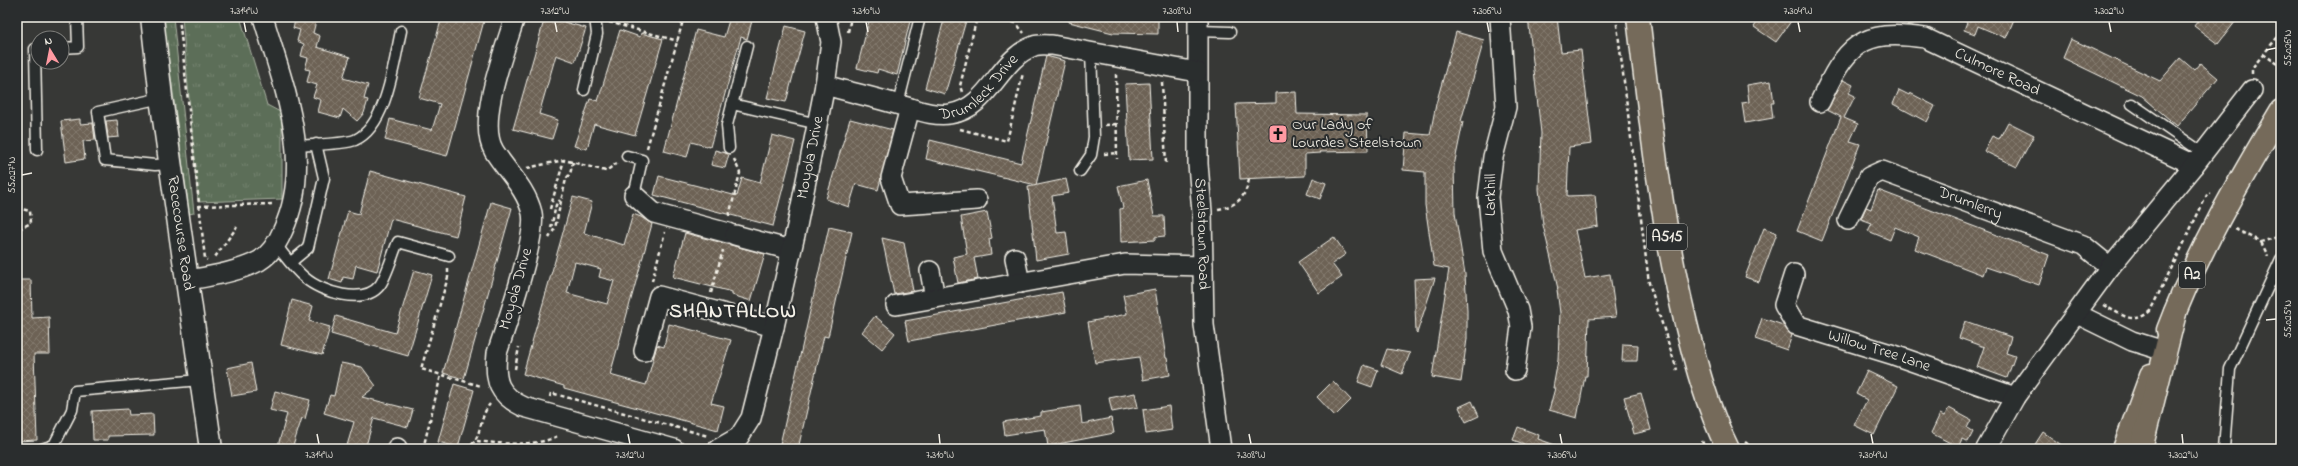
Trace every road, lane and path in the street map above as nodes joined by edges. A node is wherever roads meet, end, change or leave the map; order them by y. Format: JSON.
{"nodes":[{"id":1,"x":77,"y":17,"type":"edge"},
{"id":2,"x":152,"y":17,"type":"edge"},
{"id":3,"x":179,"y":17,"type":"edge"},
{"id":4,"x":263,"y":17,"type":"edge"},
{"id":5,"x":515,"y":17,"type":"edge"},
{"id":6,"x":595,"y":17,"type":"edge"},
{"id":7,"x":684,"y":17,"type":"edge"},
{"id":8,"x":826,"y":17,"type":"edge"},
{"id":9,"x":920,"y":17,"type":"edge"},
{"id":10,"x":977,"y":17,"type":"edge"},
{"id":11,"x":992,"y":17,"type":"edge"},
{"id":12,"x":1500,"y":17,"type":"edge"},
{"id":13,"x":1638,"y":17,"type":"edge"},
{"id":14,"x":1198,"y":24,"type":"edge"},
{"id":15,"x":402,"y":31,"type":"dead end"},
{"id":16,"x":1230,"y":32,"type":"dead end"},
{"id":17,"x":2281,"y":33,"type":"edge"},
{"id":18,"x":678,"y":41,"type":"junction"},
{"id":19,"x":747,"y":46,"type":"dead end"},
{"id":20,"x":1034,"y":46,"type":"junction"},
{"id":21,"x":70,"y":48,"type":"edge"},
{"id":22,"x":1091,"y":51,"type":"junction"},
{"id":23,"x":2263,"y":54,"type":"junction"},
{"id":24,"x":1018,"y":56,"type":"junction"},
{"id":25,"x":1115,"y":56,"type":"junction"},
{"id":26,"x":1162,"y":66,"type":"junction"},
{"id":27,"x":2281,"y":66,"type":"edge"},
{"id":28,"x":35,"y":70,"type":"edge"},
{"id":29,"x":1197,"y":72,"type":"junction"},
{"id":30,"x":825,"y":85,"type":"junction"},
{"id":31,"x":584,"y":90,"type":"dead end"},
{"id":32,"x":2252,"y":90,"type":"joint"},
{"id":33,"x":161,"y":98,"type":"junction"},
{"id":34,"x":1820,"y":102,"type":"dead end"},
{"id":35,"x":732,"y":104,"type":"junction"},
{"id":36,"x":2132,"y":104,"type":"dead end"},
{"id":37,"x":904,"y":106,"type":"junction"},
{"id":38,"x":966,"y":110,"type":"junction"},
{"id":39,"x":2281,"y":111,"type":"edge"},
{"id":40,"x":943,"y":114,"type":"junction"},
{"id":41,"x":818,"y":124,"type":"junction"},
{"id":42,"x":316,"y":144,"type":"junction"},
{"id":43,"x":297,"y":146,"type":"junction"},
{"id":44,"x":729,"y":148,"type":"dead end"},
{"id":45,"x":38,"y":150,"type":"dead end"},
{"id":46,"x":627,"y":156,"type":"joint"},
{"id":47,"x":1117,"y":158,"type":"dead end"},
{"id":48,"x":2199,"y":159,"type":"junction"},
{"id":49,"x":564,"y":160,"type":"junction"},
{"id":50,"x":642,"y":160,"type":"junction"},
{"id":51,"x":573,"y":162,"type":"junction"},
{"id":52,"x":170,"y":164,"type":"junction"},
{"id":53,"x":1166,"y":165,"type":"dead end"},
{"id":54,"x":1080,"y":171,"type":"dead end"},
{"id":55,"x":511,"y":172,"type":"junction"},
{"id":56,"x":570,"y":174,"type":"dead end"},
{"id":57,"x":1249,"y":179,"type":"dead end"},
{"id":58,"x":2208,"y":193,"type":"dead end"},
{"id":59,"x":634,"y":195,"type":"joint"},
{"id":60,"x":560,"y":200,"type":"dead end"},
{"id":61,"x":977,"y":200,"type":"dead end"},
{"id":62,"x":292,"y":203,"type":"junction"},
{"id":63,"x":198,"y":206,"type":"junction"},
{"id":64,"x":17,"y":208,"type":"edge"},
{"id":65,"x":1220,"y":209,"type":"dead end"},
{"id":66,"x":532,"y":214,"type":"junction"},
{"id":67,"x":669,"y":217,"type":"junction"},
{"id":68,"x":1848,"y":220,"type":"dead end"},
{"id":69,"x":2231,"y":226,"type":"dead end"},
{"id":70,"x":237,"y":227,"type":"dead end"},
{"id":71,"x":17,"y":230,"type":"edge"},
{"id":72,"x":551,"y":233,"type":"dead end"},
{"id":73,"x":2281,"y":236,"type":"edge"},
{"id":74,"x":276,"y":245,"type":"junction"},
{"id":75,"x":792,"y":250,"type":"junction"},
{"id":76,"x":449,"y":256,"type":"joint"},
{"id":77,"x":1015,"y":258,"type":"dead end"},
{"id":78,"x":2281,"y":259,"type":"edge"},
{"id":79,"x":291,"y":262,"type":"junction"},
{"id":80,"x":1203,"y":266,"type":"junction"},
{"id":81,"x":2110,"y":267,"type":"junction"},
{"id":82,"x":930,"y":271,"type":"dead end"},
{"id":83,"x":1794,"y":274,"type":"dead end"},
{"id":84,"x":188,"y":280,"type":"junction"},
{"id":85,"x":1020,"y":283,"type":"junction"},
{"id":86,"x":659,"y":296,"type":"junction"},
{"id":87,"x":2087,"y":297,"type":"junction"},
{"id":88,"x":935,"y":298,"type":"junction"},
{"id":89,"x":896,"y":305,"type":"dead end"},
{"id":90,"x":2175,"y":313,"type":"junction"},
{"id":91,"x":2077,"y":314,"type":"junction"},
{"id":92,"x":774,"y":327,"type":"junction"},
{"id":93,"x":2161,"y":350,"type":"junction"},
{"id":94,"x":644,"y":351,"type":"dead end"},
{"id":95,"x":1515,"y":370,"type":"dead end"},
{"id":96,"x":441,"y":375,"type":"junction"},
{"id":97,"x":200,"y":380,"type":"junction"},
{"id":98,"x":472,"y":384,"type":"dead end"},
{"id":99,"x":502,"y":390,"type":"junction"},
{"id":100,"x":2015,"y":397,"type":"junction"},
{"id":101,"x":546,"y":413,"type":"junction"},
{"id":102,"x":578,"y":422,"type":"junction"},
{"id":103,"x":477,"y":441,"type":"junction"},
{"id":104,"x":721,"y":448,"type":"edge"},
{"id":105,"x":42,"y":449,"type":"edge"},
{"id":106,"x":211,"y":449,"type":"edge"},
{"id":107,"x":423,"y":449,"type":"edge"},
{"id":108,"x":466,"y":449,"type":"edge"},
{"id":109,"x":674,"y":449,"type":"edge"},
{"id":110,"x":1221,"y":449,"type":"edge"},
{"id":111,"x":1728,"y":449,"type":"edge"},
{"id":112,"x":1986,"y":449,"type":"edge"},
{"id":113,"x":2124,"y":449,"type":"edge"},
{"id":114,"x":2141,"y":449,"type":"edge"},
{"id":115,"x":2224,"y":449,"type":"edge"}],
"edges":[{"from":1,"to":21,"type":"lane"},
{"from":2,"to":33,"type":"main road","name":"Racecourse Road"},
{"from":3,"to":63,"type":"path"},
{"from":4,"to":43,"type":"street"},
{"from":5,"to":55,"type":"street","name":"Moyola Drive"},
{"from":6,"to":18,"type":"path"},
{"from":6,"to":31,"type":"lane"},
{"from":7,"to":18,"type":"path"},
{"from":8,"to":30,"type":"street"},
{"from":9,"to":37,"type":"lane"},
{"from":10,"to":38,"type":"path"},
{"from":11,"to":20,"type":"path"},
{"from":12,"to":95,"type":"street","name":"Larkhill"},
{"from":13,"to":111,"type":"main road","number":"A515"},
{"from":14,"to":16,"type":"lane"},
{"from":14,"to":29,"type":"street","name":"Steelstown Road"},
{"from":15,"to":42,"type":"lane"},
{"from":17,"to":23,"type":"path"},
{"from":18,"to":50,"type":"path"},
{"from":19,"to":35,"type":"lane"},
{"from":20,"to":22,"type":"street","name":"Drumleck Drive"},
{"from":20,"to":24,"type":"street","name":"Drumleck Drive"},
{"from":22,"to":25,"type":"street","name":"Drumleck Drive"},
{"from":22,"to":54,"type":"lane"},
{"from":23,"to":27,"type":"path"},
{"from":23,"to":32,"type":"path"},
{"from":24,"to":38,"type":"street","name":"Drumleck Drive"},
{"from":24,"to":40,"type":"path"},
{"from":25,"to":26,"type":"street","name":"Drumleck Drive"},
{"from":25,"to":47,"type":"path"},
{"from":26,"to":29,"type":"street","name":"Drumleck Drive"},
{"from":26,"to":53,"type":"path"},
{"from":28,"to":45,"type":"lane"},
{"from":29,"to":80,"type":"street","name":"Steelstown Road"},
{"from":30,"to":37,"type":"street","name":"Drumleck Drive"},
{"from":30,"to":41,"type":"street","name":"Moyola Drive"},
{"from":32,"to":48,"type":"street"},
{"from":33,"to":52,"type":"main road","name":"Racecourse Road"},
{"from":33,"to":52,"type":"lane"},
{"from":34,"to":48,"type":"street","name":"Culmore Road"},
{"from":35,"to":41,"type":"lane"},
{"from":35,"to":44,"type":"lane"},
{"from":36,"to":48,"type":"lane"},
{"from":37,"to":40,"type":"street","name":"Drumleck Drive"},
{"from":37,"to":61,"type":"street"},
{"from":38,"to":40,"type":"street","name":"Drumleck Drive"},
{"from":39,"to":90,"type":"main road","number":"A2"},
{"from":41,"to":75,"type":"street","name":"Moyola Drive"},
{"from":42,"to":43,"type":"lane"},
{"from":42,"to":79,"type":"lane"},
{"from":43,"to":62,"type":"street"},
{"from":46,"to":50,"type":"lane"},
{"from":46,"to":51,"type":"path"},
{"from":48,"to":81,"type":"street"},
{"from":49,"to":51,"type":"path"},
{"from":49,"to":55,"type":"path"},
{"from":49,"to":66,"type":"path"},
{"from":50,"to":59,"type":"lane"},
{"from":51,"to":56,"type":"path"},
{"from":52,"to":84,"type":"main road","name":"Racecourse Road"},
{"from":55,"to":66,"type":"street","name":"Moyola Drive"},
{"from":57,"to":65,"type":"path"},
{"from":58,"to":87,"type":"path"},
{"from":59,"to":67,"type":"street"},
{"from":60,"to":72,"type":"path"},
{"from":62,"to":63,"type":"path"},
{"from":62,"to":74,"type":"street"},
{"from":63,"to":70,"type":"path"},
{"from":64,"to":71,"type":"path"},
{"from":66,"to":99,"type":"street","name":"Moyola Drive"},
{"from":67,"to":75,"type":"street"},
{"from":67,"to":86,"type":"path"},
{"from":68,"to":81,"type":"street","name":"Drumlerry"},
{"from":69,"to":73,"type":"path"},
{"from":74,"to":79,"type":"lane"},
{"from":74,"to":84,"type":"street"},
{"from":75,"to":92,"type":"street","name":"Moyola Drive"},
{"from":76,"to":79,"type":"lane"},
{"from":76,"to":96,"type":"path"},
{"from":77,"to":85,"type":"street"},
{"from":78,"to":115,"type":"lane"},
{"from":80,"to":85,"type":"street"},
{"from":80,"to":110,"type":"street","name":"Steelstown Road"},
{"from":81,"to":87,"type":"street"},
{"from":82,"to":88,"type":"street"},
{"from":83,"to":100,"type":"street","name":"Willow Tree Lane"},
{"from":84,"to":97,"type":"main road","name":"Racecourse Road"},
{"from":85,"to":88,"type":"street"},
{"from":86,"to":92,"type":"street"},
{"from":86,"to":94,"type":"street"},
{"from":87,"to":91,"type":"street"},
{"from":88,"to":89,"type":"street"},
{"from":90,"to":93,"type":"main road","number":"A2"},
{"from":90,"to":114,"type":"main road"},
{"from":91,"to":93,"type":"street"},
{"from":91,"to":100,"type":"street"},
{"from":92,"to":104,"type":"street","name":"Moyola Drive"},
{"from":93,"to":113,"type":"main road","number":"A2"},
{"from":96,"to":98,"type":"path"},
{"from":96,"to":107,"type":"path"},
{"from":97,"to":105,"type":"lane"},
{"from":97,"to":106,"type":"main road","name":"Racecourse Road"},
{"from":99,"to":101,"type":"street","name":"Moyola Drive"},
{"from":99,"to":103,"type":"path"},
{"from":100,"to":112,"type":"street"},
{"from":101,"to":102,"type":"street","name":"Moyola Drive"},
{"from":101,"to":104,"type":"path"},
{"from":102,"to":103,"type":"path"},
{"from":102,"to":109,"type":"street","name":"Moyola Drive"},
{"from":103,"to":108,"type":"path"}]}
